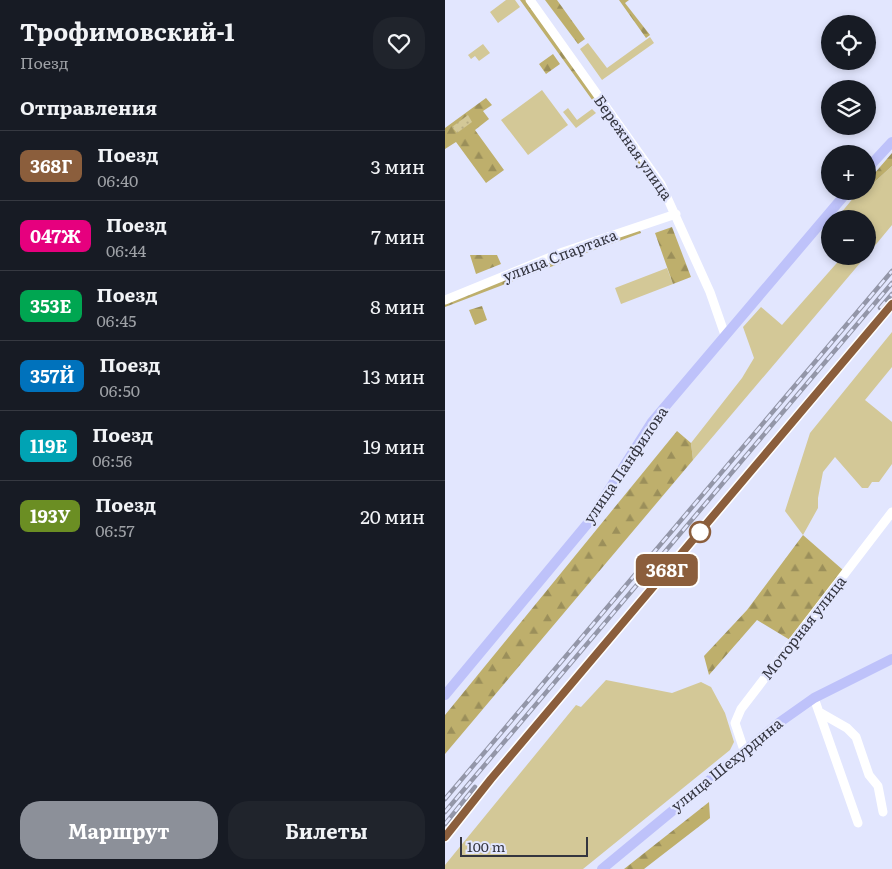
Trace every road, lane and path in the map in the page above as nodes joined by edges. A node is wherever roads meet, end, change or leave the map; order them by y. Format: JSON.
{"nodes":[{"id":1,"x":530,"y":0,"type":"edge"},
{"id":2,"x":892,"y":142,"type":"edge"},
{"id":3,"x":876,"y":159,"type":"edge"},
{"id":4,"x":840,"y":200,"type":"edge"},
{"id":5,"x":676,"y":214,"type":"junction"},
{"id":6,"x":445,"y":300,"type":"edge"},
{"id":7,"x":725,"y":335,"type":"junction"},
{"id":8,"x":892,"y":512,"type":"edge"},
{"id":9,"x":892,"y":659,"type":"edge"},
{"id":10,"x":445,"y":695,"type":"edge"},
{"id":11,"x":814,"y":698,"type":"junction"},
{"id":12,"x":819,"y":712,"type":"junction"},
{"id":13,"x":744,"y":750,"type":"junction"},
{"id":14,"x":883,"y":812,"type":"dead end"},
{"id":15,"x":858,"y":823,"type":"dead end"},
{"id":16,"x":603,"y":869,"type":"edge"}],
"edges":[{"from":1,"to":5,"type":"street","name":"Бережная улица"},
{"from":2,"to":3,"type":"main road"},
{"from":4,"to":7,"type":"main road","name":"улица Панфилова"},
{"from":5,"to":6,"type":"street","name":"улица Спартака"},
{"from":5,"to":7,"type":"street","name":"Бережная улица"},
{"from":7,"to":10,"type":"main road","name":"улица Панфилова"},
{"from":8,"to":13,"type":"street","name":"Моторная улица"},
{"from":9,"to":11,"type":"main road","name":"улица Шехурдина"},
{"from":11,"to":12,"type":"street"},
{"from":11,"to":13,"type":"main road","name":"улица Шехурдина"},
{"from":12,"to":14,"type":"street"},
{"from":12,"to":15,"type":"street"},
{"from":13,"to":16,"type":"main road","name":"улица Шехурдина"}]}
